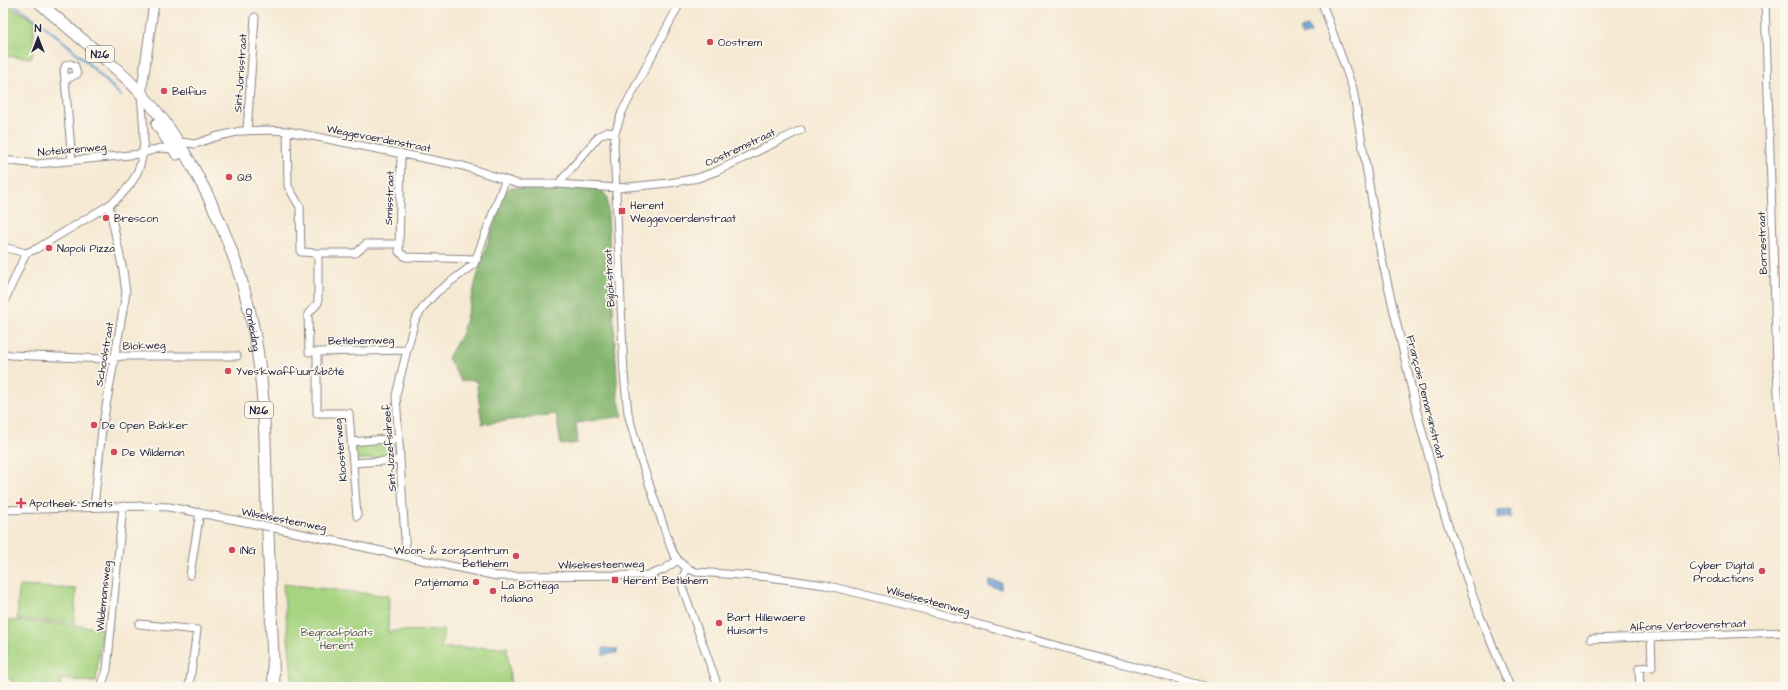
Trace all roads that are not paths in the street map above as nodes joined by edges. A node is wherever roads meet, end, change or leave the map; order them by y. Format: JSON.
{"nodes":[{"id":1,"x":30,"y":3,"type":"edge"},
{"id":2,"x":40,"y":3,"type":"edge"},
{"id":3,"x":154,"y":3,"type":"edge"},
{"id":4,"x":680,"y":3,"type":"edge"},
{"id":5,"x":1322,"y":3,"type":"edge"},
{"id":6,"x":1765,"y":3,"type":"edge"},
{"id":7,"x":55,"y":17,"type":"junction"},
{"id":8,"x":255,"y":17,"type":"dead end"},
{"id":9,"x":65,"y":80,"type":"dead end"},
{"id":10,"x":141,"y":95,"type":"junction"},
{"id":11,"x":801,"y":130,"type":"dead end"},
{"id":12,"x":247,"y":131,"type":"junction"},
{"id":13,"x":288,"y":132,"type":"junction"},
{"id":14,"x":615,"y":133,"type":"junction"},
{"id":15,"x":175,"y":143,"type":"junction"},
{"id":16,"x":195,"y":144,"type":"junction"},
{"id":17,"x":401,"y":153,"type":"junction"},
{"id":18,"x":144,"y":154,"type":"junction"},
{"id":19,"x":188,"y":158,"type":"junction"},
{"id":20,"x":3,"y":160,"type":"edge"},
{"id":21,"x":72,"y":161,"type":"junction"},
{"id":22,"x":505,"y":181,"type":"junction"},
{"id":23,"x":558,"y":184,"type":"junction"},
{"id":24,"x":616,"y":188,"type":"junction"},
{"id":25,"x":109,"y":205,"type":"junction"},
{"id":26,"x":398,"y":244,"type":"junction"},
{"id":27,"x":3,"y":247,"type":"edge"},
{"id":28,"x":26,"y":253,"type":"junction"},
{"id":29,"x":318,"y":253,"type":"junction"},
{"id":30,"x":477,"y":259,"type":"junction"},
{"id":31,"x":3,"y":304,"type":"edge"},
{"id":32,"x":407,"y":350,"type":"junction"},
{"id":33,"x":317,"y":352,"type":"junction"},
{"id":34,"x":3,"y":353,"type":"edge"},
{"id":35,"x":237,"y":356,"type":"dead end"},
{"id":36,"x":114,"y":357,"type":"junction"},
{"id":37,"x":399,"y":438,"type":"junction"},
{"id":38,"x":352,"y":442,"type":"junction"},
{"id":39,"x":400,"y":460,"type":"junction"},
{"id":40,"x":353,"y":464,"type":"junction"},
{"id":41,"x":1785,"y":481,"type":"edge"},
{"id":42,"x":123,"y":506,"type":"junction"},
{"id":43,"x":94,"y":507,"type":"junction"},
{"id":44,"x":3,"y":510,"type":"edge"},
{"id":45,"x":200,"y":512,"type":"junction"},
{"id":46,"x":357,"y":516,"type":"dead end"},
{"id":47,"x":406,"y":555,"type":"junction"},
{"id":48,"x":678,"y":560,"type":"junction"},
{"id":49,"x":687,"y":568,"type":"junction"},
{"id":50,"x":190,"y":575,"type":"dead end"},
{"id":51,"x":139,"y":624,"type":"dead end"},
{"id":52,"x":1785,"y":632,"type":"edge"},
{"id":53,"x":1651,"y":637,"type":"junction"},
{"id":54,"x":1591,"y":639,"type":"dead end"},
{"id":55,"x":716,"y":681,"type":"dead end"},
{"id":56,"x":101,"y":687,"type":"edge"},
{"id":57,"x":189,"y":687,"type":"edge"},
{"id":58,"x":270,"y":687,"type":"edge"},
{"id":59,"x":274,"y":687,"type":"edge"},
{"id":60,"x":1208,"y":687,"type":"edge"},
{"id":61,"x":1510,"y":687,"type":"edge"},
{"id":62,"x":1640,"y":687,"type":"edge"}],
"edges":[{"from":1,"to":7,"type":"main road","name":"Omleiding","number":"N26"},
{"from":2,"to":7,"type":"main road","name":"Omleiding","number":"N26"},
{"from":3,"to":10,"type":"street"},
{"from":4,"to":14,"type":"street","name":"Bijlokstraat"},
{"from":5,"to":61,"type":"street","name":"François Demarsinstraat"},
{"from":6,"to":41,"type":"street","name":"Bornestraat"},
{"from":7,"to":10,"type":"main road","name":"Omleiding","number":"N26"},
{"from":8,"to":12,"type":"street","name":"Sint-Jorisstraat"},
{"from":9,"to":21,"type":"street"},
{"from":10,"to":15,"type":"main road","name":"Omleiding","number":"N26"},
{"from":10,"to":18,"type":"street"},
{"from":11,"to":24,"type":"street","name":"Oostremstraat"},
{"from":12,"to":13,"type":"street","name":"Weggevoerdenstraat"},
{"from":12,"to":16,"type":"street","name":"Weggevoerdenstraat"},
{"from":13,"to":17,"type":"street","name":"Weggevoerdenstraat"},
{"from":13,"to":29,"type":"street"},
{"from":14,"to":23,"type":"street"},
{"from":14,"to":24,"type":"street","name":"Bijlokstraat"},
{"from":15,"to":16,"type":"street"},
{"from":15,"to":18,"type":"street","name":"Notelarenweg"},
{"from":15,"to":19,"type":"main road","name":"Omleiding","number":"N26"},
{"from":15,"to":58,"type":"main road","name":"Omleiding","number":"N26"},
{"from":16,"to":19,"type":"street"},
{"from":17,"to":22,"type":"street","name":"Weggevoerdenstraat"},
{"from":17,"to":26,"type":"street","name":"Smisstraat"},
{"from":18,"to":21,"type":"street","name":"Notelarenweg"},
{"from":18,"to":25,"type":"street"},
{"from":19,"to":59,"type":"main road","name":"Omleiding","number":"N26"},
{"from":20,"to":21,"type":"street","name":"Notelarenweg"},
{"from":22,"to":23,"type":"street","name":"Weggevoerdenstraat"},
{"from":22,"to":30,"type":"street","name":"Sint-Jozefsdreef"},
{"from":23,"to":24,"type":"street","name":"Weggevoerdenstraat"},
{"from":24,"to":48,"type":"street","name":"Bijlokstraat"},
{"from":25,"to":28,"type":"street"},
{"from":25,"to":36,"type":"street","name":"Schoolstraat"},
{"from":26,"to":29,"type":"street"},
{"from":26,"to":30,"type":"street"},
{"from":27,"to":28,"type":"street"},
{"from":28,"to":31,"type":"street"},
{"from":29,"to":33,"type":"street"},
{"from":30,"to":32,"type":"street","name":"Sint-Jozefsdreef"},
{"from":32,"to":33,"type":"street","name":"Betlehemweg"},
{"from":32,"to":37,"type":"street","name":"Sint-Jozefsdreef"},
{"from":33,"to":38,"type":"street","name":"Kloosterweg"},
{"from":34,"to":36,"type":"street","name":"Blokweg"},
{"from":35,"to":36,"type":"street","name":"Blokweg"},
{"from":36,"to":43,"type":"street","name":"Schoolstraat"},
{"from":37,"to":38,"type":"street"},
{"from":37,"to":39,"type":"street","name":"Sint-Jozefsdreef"},
{"from":38,"to":40,"type":"street","name":"Kloosterweg"},
{"from":39,"to":40,"type":"street"},
{"from":39,"to":47,"type":"street","name":"Sint-Jozefsdreef"},
{"from":40,"to":46,"type":"street","name":"Kloosterweg"},
{"from":42,"to":43,"type":"street","name":"Wilselsesteenweg"},
{"from":42,"to":45,"type":"street","name":"Wilselsesteenweg"},
{"from":42,"to":56,"type":"street","name":"Wildemansweg"},
{"from":43,"to":44,"type":"street","name":"Wilselsesteenweg"},
{"from":45,"to":47,"type":"street","name":"Wilselsesteenweg","bridge":true},
{"from":45,"to":50,"type":"street"},
{"from":47,"to":48,"type":"street","name":"Wilselsesteenweg"},
{"from":48,"to":49,"type":"street","name":"Wilselsesteenweg"},
{"from":49,"to":55,"type":"street"},
{"from":49,"to":60,"type":"street","name":"Wilselsesteenweg"},
{"from":51,"to":57,"type":"street"},
{"from":52,"to":53,"type":"street","name":"Alfons Verbovenstraat"},
{"from":53,"to":54,"type":"street","name":"Alfons Verbovenstraat"},
{"from":53,"to":62,"type":"street"}]}
